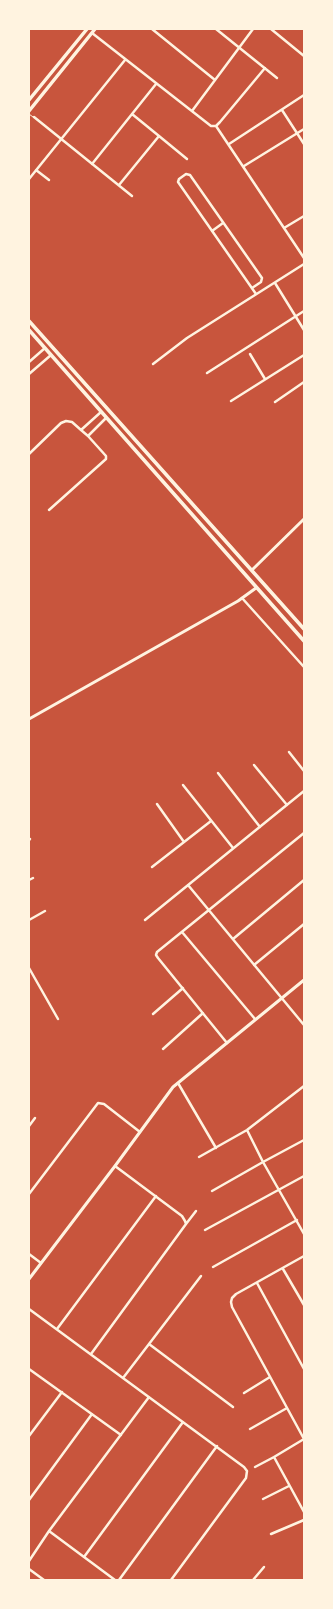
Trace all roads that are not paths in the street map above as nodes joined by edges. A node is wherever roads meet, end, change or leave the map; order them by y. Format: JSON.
{"nodes":[{"id":1,"x":87,"y":29,"type":"edge"},
{"id":2,"x":95,"y":29,"type":"edge"},
{"id":3,"x":152,"y":29,"type":"edge"},
{"id":4,"x":216,"y":29,"type":"edge"},
{"id":5,"x":253,"y":29,"type":"edge"},
{"id":6,"x":271,"y":29,"type":"edge"},
{"id":7,"x":91,"y":33,"type":"junction"},
{"id":8,"x":239,"y":48,"type":"junction"},
{"id":9,"x":304,"y":56,"type":"edge"},
{"id":10,"x":125,"y":60,"type":"junction"},
{"id":11,"x":265,"y":68,"type":"junction"},
{"id":12,"x":277,"y":78,"type":"dead end"},
{"id":13,"x":215,"y":80,"type":"junction"},
{"id":14,"x":156,"y":84,"type":"junction"},
{"id":15,"x":304,"y":96,"type":"edge"},
{"id":16,"x":29,"y":100,"type":"edge"},
{"id":17,"x":282,"y":110,"type":"junction"},
{"id":18,"x":192,"y":111,"type":"junction"},
{"id":19,"x":29,"y":112,"type":"edge"},
{"id":20,"x":132,"y":114,"type":"junction"},
{"id":21,"x":34,"y":117,"type":"joint"},
{"id":22,"x":216,"y":126,"type":"junction"},
{"id":23,"x":304,"y":129,"type":"edge"},
{"id":24,"x":297,"y":133,"type":"junction"},
{"id":25,"x":159,"y":136,"type":"junction"},
{"id":26,"x":62,"y":140,"type":"junction"},
{"id":27,"x":229,"y":144,"type":"junction"},
{"id":28,"x":304,"y":144,"type":"edge"},
{"id":29,"x":187,"y":159,"type":"dead end"},
{"id":30,"x":92,"y":164,"type":"junction"},
{"id":31,"x":244,"y":166,"type":"junction"},
{"id":32,"x":36,"y":170,"type":"junction"},
{"id":33,"x":29,"y":179,"type":"edge"},
{"id":34,"x":49,"y":180,"type":"dead end"},
{"id":35,"x":119,"y":185,"type":"junction"},
{"id":36,"x":132,"y":196,"type":"dead end"},
{"id":37,"x":304,"y":216,"type":"edge"},
{"id":38,"x":224,"y":223,"type":"junction"},
{"id":39,"x":284,"y":228,"type":"junction"},
{"id":40,"x":212,"y":230,"type":"junction"},
{"id":41,"x":304,"y":251,"type":"edge"},
{"id":42,"x":301,"y":253,"type":"junction"},
{"id":43,"x":304,"y":258,"type":"edge"},
{"id":44,"x":304,"y":264,"type":"edge"},
{"id":45,"x":274,"y":282,"type":"junction"},
{"id":46,"x":252,"y":288,"type":"junction"},
{"id":47,"x":256,"y":294,"type":"junction"},
{"id":48,"x":304,"y":311,"type":"edge"},
{"id":49,"x":296,"y":317,"type":"junction"},
{"id":50,"x":29,"y":320,"type":"edge"},
{"id":51,"x":29,"y":330,"type":"edge"},
{"id":52,"x":304,"y":330,"type":"edge"},
{"id":53,"x":45,"y":348,"type":"junction"},
{"id":54,"x":250,"y":354,"type":"dead end"},
{"id":55,"x":51,"y":355,"type":"junction"},
{"id":56,"x":304,"y":355,"type":"edge"},
{"id":57,"x":29,"y":362,"type":"edge"},
{"id":58,"x":153,"y":364,"type":"dead end"},
{"id":59,"x":207,"y":373,"type":"dead end"},
{"id":60,"x":29,"y":374,"type":"edge"},
{"id":61,"x":265,"y":379,"type":"junction"},
{"id":62,"x":304,"y":382,"type":"edge"},
{"id":63,"x":232,"y":401,"type":"dead end"},
{"id":64,"x":275,"y":402,"type":"dead end"},
{"id":65,"x":101,"y":411,"type":"junction"},
{"id":66,"x":107,"y":417,"type":"junction"},
{"id":67,"x":81,"y":430,"type":"junction"},
{"id":68,"x":88,"y":436,"type":"junction"},
{"id":69,"x":29,"y":454,"type":"edge"},
{"id":70,"x":177,"y":487,"type":"junction"},
{"id":71,"x":172,"y":491,"type":"junction"},
{"id":72,"x":49,"y":510,"type":"dead end"},
{"id":73,"x":304,"y":519,"type":"edge"},
{"id":74,"x":252,"y":570,"type":"junction"},
{"id":75,"x":256,"y":588,"type":"junction"},
{"id":76,"x":242,"y":598,"type":"junction"},
{"id":77,"x":304,"y":629,"type":"edge"},
{"id":78,"x":304,"y":641,"type":"edge"},
{"id":79,"x":304,"y":667,"type":"edge"},
{"id":80,"x":29,"y":719,"type":"edge"},
{"id":81,"x":289,"y":752,"type":"dead end"},
{"id":82,"x":254,"y":765,"type":"dead end"},
{"id":83,"x":304,"y":771,"type":"edge"},
{"id":84,"x":218,"y":773,"type":"dead end"},
{"id":85,"x":183,"y":785,"type":"dead end"},
{"id":86,"x":304,"y":791,"type":"edge"},
{"id":87,"x":157,"y":804,"type":"dead end"},
{"id":88,"x":287,"y":805,"type":"junction"},
{"id":89,"x":211,"y":821,"type":"junction"},
{"id":90,"x":260,"y":827,"type":"junction"},
{"id":91,"x":304,"y":833,"type":"edge"},
{"id":92,"x":184,"y":842,"type":"junction"},
{"id":93,"x":233,"y":848,"type":"junction"},
{"id":94,"x":152,"y":868,"type":"dead end"},
{"id":95,"x":33,"y":878,"type":"dead end"},
{"id":96,"x":29,"y":880,"type":"edge"},
{"id":97,"x":304,"y":880,"type":"edge"},
{"id":98,"x":188,"y":885,"type":"junction"},
{"id":99,"x":209,"y":910,"type":"junction"},
{"id":100,"x":46,"y":911,"type":"dead end"},
{"id":101,"x":29,"y":920,"type":"edge"},
{"id":102,"x":145,"y":920,"type":"dead end"},
{"id":103,"x":304,"y":924,"type":"edge"},
{"id":104,"x":182,"y":932,"type":"junction"},
{"id":105,"x":233,"y":939,"type":"junction"},
{"id":106,"x":254,"y":965,"type":"junction"},
{"id":107,"x":29,"y":968,"type":"edge"},
{"id":108,"x":304,"y":980,"type":"edge"},
{"id":109,"x":183,"y":988,"type":"junction"},
{"id":110,"x":282,"y":998,"type":"junction"},
{"id":111,"x":203,"y":1013,"type":"junction"},
{"id":112,"x":153,"y":1014,"type":"dead end"},
{"id":113,"x":58,"y":1019,"type":"dead end"},
{"id":114,"x":255,"y":1019,"type":"junction"},
{"id":115,"x":304,"y":1025,"type":"edge"},
{"id":116,"x":227,"y":1043,"type":"junction"},
{"id":117,"x":162,"y":1049,"type":"dead end"},
{"id":118,"x":178,"y":1083,"type":"junction"},
{"id":119,"x":304,"y":1086,"type":"edge"},
{"id":120,"x":35,"y":1118,"type":"dead end"},
{"id":121,"x":29,"y":1126,"type":"edge"},
{"id":122,"x":247,"y":1130,"type":"junction"},
{"id":123,"x":140,"y":1132,"type":"junction"},
{"id":124,"x":304,"y":1140,"type":"edge"},
{"id":125,"x":216,"y":1148,"type":"junction"},
{"id":126,"x":199,"y":1157,"type":"dead end"},
{"id":127,"x":263,"y":1162,"type":"junction"},
{"id":128,"x":115,"y":1166,"type":"junction"},
{"id":129,"x":304,"y":1176,"type":"edge"},
{"id":130,"x":279,"y":1189,"type":"junction"},
{"id":131,"x":212,"y":1191,"type":"dead end"},
{"id":132,"x":29,"y":1194,"type":"edge"},
{"id":133,"x":156,"y":1196,"type":"junction"},
{"id":134,"x":196,"y":1211,"type":"dead end"},
{"id":135,"x":297,"y":1220,"type":"junction"},
{"id":136,"x":186,"y":1224,"type":"junction"},
{"id":137,"x":205,"y":1230,"type":"dead end"},
{"id":138,"x":304,"y":1234,"type":"edge"},
{"id":139,"x":29,"y":1254,"type":"edge"},
{"id":140,"x":304,"y":1256,"type":"edge"},
{"id":141,"x":41,"y":1263,"type":"junction"},
{"id":142,"x":213,"y":1267,"type":"dead end"},
{"id":143,"x":283,"y":1268,"type":"junction"},
{"id":144,"x":201,"y":1276,"type":"dead end"},
{"id":145,"x":29,"y":1279,"type":"edge"},
{"id":146,"x":256,"y":1283,"type":"junction"},
{"id":147,"x":304,"y":1304,"type":"edge"},
{"id":148,"x":29,"y":1309,"type":"edge"},
{"id":149,"x":57,"y":1329,"type":"junction"},
{"id":150,"x":149,"y":1344,"type":"junction"},
{"id":151,"x":91,"y":1354,"type":"junction"},
{"id":152,"x":29,"y":1369,"type":"edge"},
{"id":153,"x":304,"y":1370,"type":"edge"},
{"id":154,"x":270,"y":1377,"type":"junction"},
{"id":155,"x":124,"y":1378,"type":"junction"},
{"id":156,"x":62,"y":1392,"type":"junction"},
{"id":157,"x":244,"y":1393,"type":"dead end"},
{"id":158,"x":149,"y":1397,"type":"junction"},
{"id":159,"x":233,"y":1407,"type":"dead end"},
{"id":160,"x":287,"y":1408,"type":"junction"},
{"id":161,"x":92,"y":1414,"type":"junction"},
{"id":162,"x":183,"y":1422,"type":"junction"},
{"id":163,"x":250,"y":1429,"type":"dead end"},
{"id":164,"x":121,"y":1435,"type":"junction"},
{"id":165,"x":29,"y":1436,"type":"edge"},
{"id":166,"x":304,"y":1439,"type":"edge"},
{"id":167,"x":216,"y":1446,"type":"junction"},
{"id":168,"x":274,"y":1457,"type":"junction"},
{"id":169,"x":255,"y":1467,"type":"dead end"},
{"id":170,"x":289,"y":1486,"type":"junction"},
{"id":171,"x":263,"y":1499,"type":"dead end"},
{"id":172,"x":29,"y":1500,"type":"edge"},
{"id":173,"x":304,"y":1512,"type":"edge"},
{"id":174,"x":304,"y":1520,"type":"edge"},
{"id":175,"x":49,"y":1531,"type":"junction"},
{"id":176,"x":271,"y":1534,"type":"dead end"},
{"id":177,"x":84,"y":1557,"type":"junction"},
{"id":178,"x":29,"y":1561,"type":"edge"},
{"id":179,"x":264,"y":1567,"type":"dead end"},
{"id":180,"x":29,"y":1569,"type":"edge"},
{"id":181,"x":44,"y":1580,"type":"edge"},
{"id":182,"x":114,"y":1580,"type":"edge"},
{"id":183,"x":119,"y":1580,"type":"edge"},
{"id":184,"x":172,"y":1580,"type":"edge"},
{"id":185,"x":253,"y":1580,"type":"edge"}],
"edges":[{"from":1,"to":16,"type":"main road"},
{"from":2,"to":7,"type":"main road"},
{"from":3,"to":13,"type":"street"},
{"from":4,"to":8,"type":"street"},
{"from":5,"to":8,"type":"street"},
{"from":6,"to":9,"type":"street"},
{"from":7,"to":10,"type":"street"},
{"from":7,"to":19,"type":"main road"},
{"from":8,"to":11,"type":"street"},
{"from":8,"to":13,"type":"street"},
{"from":10,"to":14,"type":"street"},
{"from":10,"to":26,"type":"street"},
{"from":11,"to":12,"type":"street"},
{"from":11,"to":22,"type":"street"},
{"from":13,"to":18,"type":"street"},
{"from":14,"to":18,"type":"street"},
{"from":14,"to":20,"type":"street"},
{"from":15,"to":17,"type":"street"},
{"from":17,"to":24,"type":"street"},
{"from":17,"to":27,"type":"street"},
{"from":18,"to":22,"type":"street"},
{"from":19,"to":21,"type":"lane"},
{"from":20,"to":25,"type":"street"},
{"from":20,"to":30,"type":"street"},
{"from":21,"to":26,"type":"street"},
{"from":22,"to":27,"type":"street"},
{"from":23,"to":24,"type":"street"},
{"from":24,"to":28,"type":"street"},
{"from":24,"to":31,"type":"street"},
{"from":25,"to":29,"type":"street"},
{"from":25,"to":35,"type":"street"},
{"from":26,"to":30,"type":"street"},
{"from":26,"to":32,"type":"street"},
{"from":27,"to":31,"type":"street"},
{"from":30,"to":35,"type":"street"},
{"from":31,"to":39,"type":"street"},
{"from":32,"to":33,"type":"street"},
{"from":32,"to":34,"type":"street"},
{"from":35,"to":36,"type":"street"},
{"from":37,"to":39,"type":"street"},
{"from":38,"to":40,"type":"street"},
{"from":38,"to":40,"type":"street"},
{"from":38,"to":46,"type":"street"},
{"from":39,"to":42,"type":"street"},
{"from":40,"to":46,"type":"street"},
{"from":41,"to":42,"type":"street"},
{"from":42,"to":43,"type":"street"},
{"from":44,"to":45,"type":"street"},
{"from":45,"to":47,"type":"street"},
{"from":45,"to":49,"type":"street"},
{"from":46,"to":47,"type":"street"},
{"from":47,"to":58,"type":"street"},
{"from":48,"to":49,"type":"street"},
{"from":49,"to":52,"type":"street"},
{"from":49,"to":59,"type":"street"},
{"from":50,"to":70,"type":"main road"},
{"from":51,"to":53,"type":"main road"},
{"from":53,"to":55,"type":"main road"},
{"from":53,"to":57,"type":"street"},
{"from":54,"to":61,"type":"street"},
{"from":55,"to":60,"type":"street"},
{"from":55,"to":65,"type":"main road"},
{"from":56,"to":61,"type":"street"},
{"from":61,"to":63,"type":"street"},
{"from":62,"to":64,"type":"street"},
{"from":65,"to":66,"type":"main road"},
{"from":65,"to":67,"type":"street"},
{"from":66,"to":68,"type":"street"},
{"from":66,"to":71,"type":"main road"},
{"from":67,"to":68,"type":"street"},
{"from":67,"to":69,"type":"street"},
{"from":68,"to":72,"type":"street"},
{"from":70,"to":71,"type":"main road"},
{"from":70,"to":74,"type":"main road"},
{"from":71,"to":75,"type":"main road"},
{"from":73,"to":74,"type":"street"},
{"from":74,"to":77,"type":"main road"},
{"from":75,"to":76,"type":"street"},
{"from":75,"to":78,"type":"main road"},
{"from":76,"to":79,"type":"street"},
{"from":76,"to":80,"type":"street"},
{"from":81,"to":83,"type":"street"},
{"from":82,"to":88,"type":"street"},
{"from":84,"to":90,"type":"street"},
{"from":85,"to":89,"type":"street"},
{"from":86,"to":88,"type":"street"},
{"from":87,"to":92,"type":"street"},
{"from":88,"to":90,"type":"street"},
{"from":89,"to":92,"type":"street"},
{"from":89,"to":93,"type":"street"},
{"from":90,"to":93,"type":"street"},
{"from":91,"to":99,"type":"street"},
{"from":92,"to":94,"type":"street"},
{"from":93,"to":98,"type":"street"},
{"from":95,"to":96,"type":"street"},
{"from":97,"to":105,"type":"street"},
{"from":98,"to":99,"type":"street"},
{"from":98,"to":102,"type":"street"},
{"from":99,"to":104,"type":"street"},
{"from":99,"to":105,"type":"street"},
{"from":100,"to":101,"type":"street"},
{"from":103,"to":106,"type":"street"},
{"from":104,"to":109,"type":"street"},
{"from":104,"to":114,"type":"street"},
{"from":105,"to":106,"type":"street"},
{"from":106,"to":110,"type":"street"},
{"from":107,"to":113,"type":"street"},
{"from":108,"to":110,"type":"street"},
{"from":109,"to":111,"type":"street"},
{"from":109,"to":112,"type":"street"},
{"from":110,"to":114,"type":"street"},
{"from":110,"to":115,"type":"street"},
{"from":111,"to":116,"type":"street"},
{"from":111,"to":117,"type":"street"},
{"from":114,"to":116,"type":"street"},
{"from":116,"to":118,"type":"street"},
{"from":118,"to":123,"type":"street"},
{"from":118,"to":125,"type":"street"},
{"from":119,"to":122,"type":"street"},
{"from":120,"to":121,"type":"street"},
{"from":122,"to":125,"type":"street"},
{"from":122,"to":127,"type":"street"},
{"from":123,"to":128,"type":"street"},
{"from":123,"to":132,"type":"street"},
{"from":124,"to":127,"type":"street"},
{"from":125,"to":126,"type":"street"},
{"from":127,"to":130,"type":"street"},
{"from":127,"to":131,"type":"street"},
{"from":128,"to":133,"type":"street"},
{"from":128,"to":141,"type":"street"},
{"from":129,"to":130,"type":"street"},
{"from":130,"to":135,"type":"street"},
{"from":130,"to":137,"type":"street"},
{"from":133,"to":136,"type":"street"},
{"from":133,"to":149,"type":"street"},
{"from":134,"to":136,"type":"street"},
{"from":135,"to":138,"type":"street"},
{"from":135,"to":142,"type":"street"},
{"from":136,"to":151,"type":"street"},
{"from":139,"to":141,"type":"street"},
{"from":140,"to":143,"type":"street"},
{"from":141,"to":145,"type":"street"},
{"from":143,"to":146,"type":"street"},
{"from":143,"to":147,"type":"street"},
{"from":144,"to":150,"type":"street"},
{"from":146,"to":153,"type":"street"},
{"from":146,"to":154,"type":"street"},
{"from":148,"to":149,"type":"street"},
{"from":149,"to":151,"type":"street"},
{"from":150,"to":155,"type":"street"},
{"from":150,"to":159,"type":"street"},
{"from":151,"to":155,"type":"street"},
{"from":152,"to":156,"type":"street"},
{"from":154,"to":157,"type":"street"},
{"from":154,"to":160,"type":"street"},
{"from":155,"to":158,"type":"street"},
{"from":156,"to":161,"type":"street"},
{"from":156,"to":165,"type":"street"},
{"from":158,"to":162,"type":"street"},
{"from":158,"to":164,"type":"street"},
{"from":160,"to":163,"type":"street"},
{"from":160,"to":166,"type":"street"},
{"from":161,"to":164,"type":"street"},
{"from":161,"to":172,"type":"street"},
{"from":162,"to":167,"type":"street"},
{"from":162,"to":177,"type":"street"},
{"from":164,"to":175,"type":"street"},
{"from":166,"to":168,"type":"street"},
{"from":167,"to":183,"type":"street"},
{"from":167,"to":184,"type":"street"},
{"from":168,"to":169,"type":"street"},
{"from":168,"to":170,"type":"street"},
{"from":170,"to":171,"type":"street"},
{"from":170,"to":173,"type":"street"},
{"from":174,"to":176,"type":"street"},
{"from":175,"to":177,"type":"street"},
{"from":175,"to":178,"type":"street"},
{"from":177,"to":182,"type":"street"},
{"from":179,"to":185,"type":"street"},
{"from":180,"to":181,"type":"street"}]}
